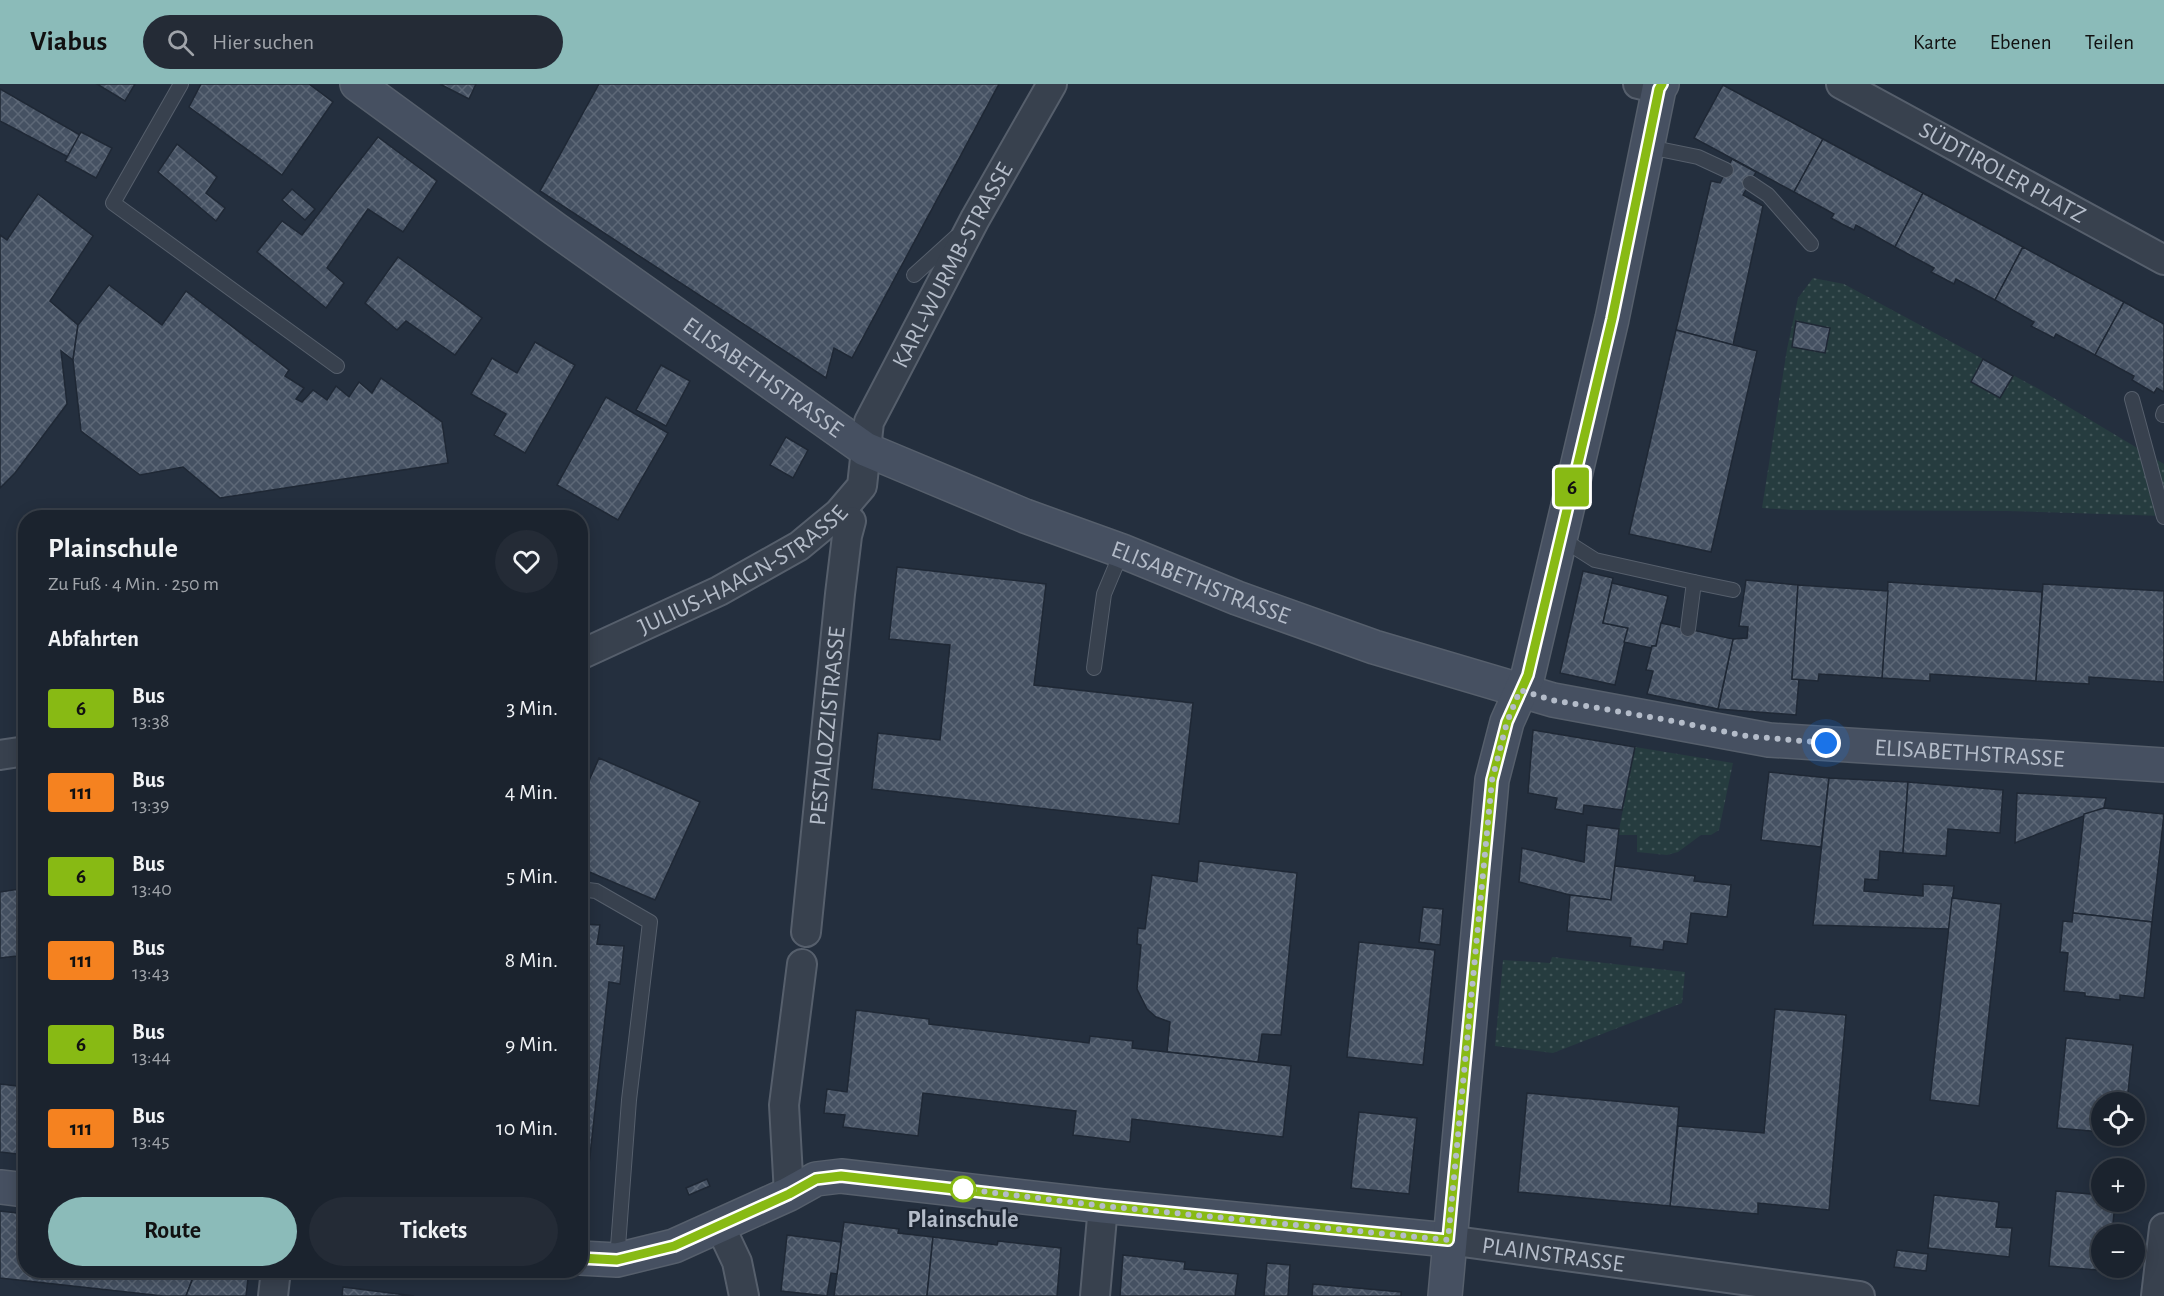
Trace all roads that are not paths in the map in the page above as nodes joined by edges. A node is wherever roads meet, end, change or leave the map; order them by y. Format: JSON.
{"nodes":[{"id":1,"x":181,"y":84,"type":"edge"},
{"id":2,"x":357,"y":84,"type":"edge"},
{"id":3,"x":1052,"y":84,"type":"edge"},
{"id":4,"x":1841,"y":84,"type":"edge"},
{"id":5,"x":1653,"y":86,"type":"edge"},
{"id":6,"x":1649,"y":147,"type":"junction"},
{"id":7,"x":1726,"y":170,"type":"dead end"},
{"id":8,"x":1750,"y":183,"type":"dead end"},
{"id":9,"x":975,"y":219,"type":"junction"},
{"id":10,"x":1811,"y":244,"type":"dead end"},
{"id":11,"x":2164,"y":260,"type":"edge"},
{"id":12,"x":914,"y":275,"type":"dead end"},
{"id":13,"x":337,"y":366,"type":"dead end"},
{"id":14,"x":2132,"y":399,"type":"dead end"},
{"id":15,"x":866,"y":449,"type":"junction"},
{"id":16,"x":2164,"y":517,"type":"edge"},
{"id":17,"x":851,"y":521,"type":"dead end"},
{"id":18,"x":1559,"y":542,"type":"junction"},
{"id":19,"x":1122,"y":551,"type":"junction"},
{"id":20,"x":1694,"y":582,"type":"junction"},
{"id":21,"x":1733,"y":590,"type":"dead end"},
{"id":22,"x":1688,"y":629,"type":"dead end"},
{"id":23,"x":588,"y":651,"type":"edge"},
{"id":24,"x":1094,"y":668,"type":"dead end"},
{"id":25,"x":1520,"y":690,"type":"junction"},
{"id":26,"x":18,"y":752,"type":"edge"},
{"id":27,"x":0,"y":755,"type":"edge"},
{"id":28,"x":2164,"y":765,"type":"edge"},
{"id":29,"x":588,"y":890,"type":"edge"},
{"id":30,"x":806,"y":932,"type":"dead end"},
{"id":31,"x":802,"y":964,"type":"dead end"},
{"id":32,"x":0,"y":1187,"type":"edge"},
{"id":33,"x":18,"y":1189,"type":"edge"},
{"id":34,"x":789,"y":1194,"type":"junction"},
{"id":35,"x":1103,"y":1206,"type":"junction"},
{"id":36,"x":719,"y":1224,"type":"junction"},
{"id":37,"x":2164,"y":1228,"type":"edge"},
{"id":38,"x":1448,"y":1240,"type":"junction"},
{"id":39,"x":588,"y":1258,"type":"edge"},
{"id":40,"x":617,"y":1260,"type":"junction"},
{"id":41,"x":275,"y":1278,"type":"edge"},
{"id":42,"x":273,"y":1296,"type":"edge"},
{"id":43,"x":744,"y":1296,"type":"edge"},
{"id":44,"x":1095,"y":1296,"type":"edge"},
{"id":45,"x":1444,"y":1296,"type":"edge"},
{"id":46,"x":1860,"y":1296,"type":"edge"},
{"id":47,"x":2156,"y":1296,"type":"edge"}],
"edges":[{"from":1,"to":13,"type":"lane"},
{"from":2,"to":15,"type":"street","name":"ELISABETHSTRASSE"},
{"from":3,"to":9,"type":"street","name":"KARL-WURMB-STRASSE"},
{"from":4,"to":11,"type":"street","name":"SÜDTIROLER PLATZ"},
{"from":5,"to":6,"type":"street"},
{"from":6,"to":7,"type":"lane"},
{"from":6,"to":18,"type":"street"},
{"from":8,"to":10,"type":"lane"},
{"from":9,"to":12,"type":"lane"},
{"from":9,"to":15,"type":"street","name":"KARL-WURMB-STRASSE"},
{"from":14,"to":16,"type":"lane"},
{"from":15,"to":19,"type":"street","name":"ELISABETHSTRASSE"},
{"from":15,"to":23,"type":"street","name":"JULIUS-HAAGN-STRASSE"},
{"from":17,"to":30,"type":"street","name":"PESTALOZZISTRASSE"},
{"from":18,"to":20,"type":"lane"},
{"from":18,"to":25,"type":"street"},
{"from":19,"to":24,"type":"lane"},
{"from":19,"to":25,"type":"street","name":"ELISABETHSTRASSE"},
{"from":20,"to":21,"type":"lane"},
{"from":20,"to":22,"type":"lane"},
{"from":25,"to":28,"type":"street","name":"ELISABETHSTRASSE"},
{"from":25,"to":38,"type":"street"},
{"from":26,"to":27,"type":"street"},
{"from":29,"to":40,"type":"lane"},
{"from":31,"to":34,"type":"street"},
{"from":32,"to":33,"type":"street"},
{"from":34,"to":35,"type":"street","name":"PLAINSTRASSE"},
{"from":34,"to":36,"type":"street","name":"PLAINSTRASSE"},
{"from":35,"to":38,"type":"street","name":"PLAINSTRASSE"},
{"from":35,"to":44,"type":"street"},
{"from":36,"to":40,"type":"street","name":"PLAINSTRASSE"},
{"from":36,"to":43,"type":"street"},
{"from":37,"to":47,"type":"street"},
{"from":38,"to":45,"type":"street"},
{"from":38,"to":46,"type":"street","name":"PLAINSTRASSE"},
{"from":39,"to":40,"type":"street","name":"PLAINSTRASSE"},
{"from":41,"to":42,"type":"street"}]}
